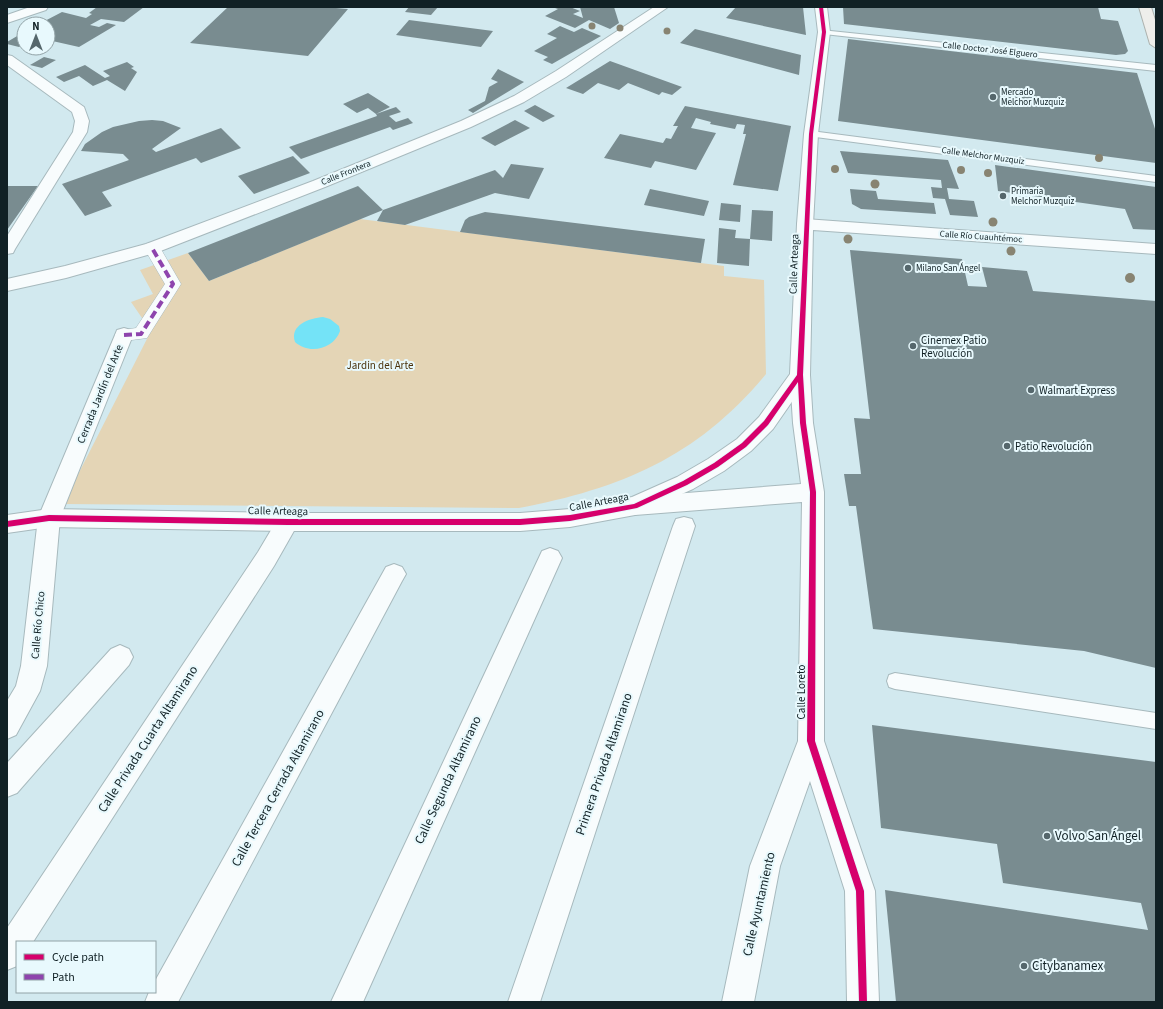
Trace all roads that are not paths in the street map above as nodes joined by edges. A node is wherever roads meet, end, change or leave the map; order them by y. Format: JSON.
{"nodes":[{"id":1,"x":42,"y":7,"type":"edge"},
{"id":2,"x":662,"y":7,"type":"edge"},
{"id":3,"x":821,"y":7,"type":"edge"},
{"id":4,"x":1145,"y":7,"type":"edge"},
{"id":5,"x":7,"y":19,"type":"edge"},
{"id":6,"x":824,"y":32,"type":"junction"},
{"id":7,"x":1156,"y":44,"type":"edge"},
{"id":8,"x":7,"y":59,"type":"edge"},
{"id":9,"x":1156,"y":68,"type":"edge"},
{"id":10,"x":811,"y":134,"type":"junction"},
{"id":11,"x":1156,"y":179,"type":"edge"},
{"id":12,"x":805,"y":224,"type":"junction"},
{"id":13,"x":152,"y":248,"type":"junction"},
{"id":14,"x":7,"y":249,"type":"edge"},
{"id":15,"x":1156,"y":249,"type":"edge"},
{"id":16,"x":7,"y":285,"type":"edge"},
{"id":17,"x":124,"y":335,"type":"joint"},
{"id":18,"x":800,"y":374,"type":"junction"},
{"id":19,"x":813,"y":492,"type":"junction"},
{"id":20,"x":635,"y":506,"type":"junction"},
{"id":21,"x":49,"y":518,"type":"junction"},
{"id":22,"x":288,"y":522,"type":"junction"},
{"id":23,"x":7,"y":524,"type":"edge"},
{"id":24,"x":684,"y":526,"type":"dead end"},
{"id":25,"x":550,"y":558,"type":"dead end"},
{"id":26,"x":394,"y":574,"type":"dead end"},
{"id":27,"x":120,"y":657,"type":"dead end"},
{"id":28,"x":895,"y":681,"type":"dead end"},
{"id":29,"x":1156,"y":721,"type":"edge"},
{"id":30,"x":7,"y":726,"type":"edge"},
{"id":31,"x":811,"y":741,"type":"junction"},
{"id":32,"x":7,"y":783,"type":"edge"},
{"id":33,"x":16,"y":941,"type":"edge"},
{"id":34,"x":16,"y":941,"type":"edge"},
{"id":35,"x":7,"y":955,"type":"edge"},
{"id":36,"x":161,"y":1002,"type":"edge"},
{"id":37,"x":346,"y":1002,"type":"edge"},
{"id":38,"x":524,"y":1002,"type":"edge"},
{"id":39,"x":738,"y":1002,"type":"edge"},
{"id":40,"x":863,"y":1002,"type":"edge"}],
"edges":[{"from":1,"to":5,"type":"street"},
{"from":2,"to":13,"type":"street","name":"Calle Frontera"},
{"from":3,"to":6,"type":"street","name":"Calle Arteaga"},
{"from":4,"to":7,"type":"main road"},
{"from":6,"to":9,"type":"lane","name":"Calle Doctor José Elguero"},
{"from":6,"to":10,"type":"street","name":"Calle Arteaga"},
{"from":8,"to":14,"type":"street"},
{"from":10,"to":11,"type":"lane","name":"Calle Melchor Muzquiz"},
{"from":10,"to":12,"type":"street","name":"Calle Arteaga"},
{"from":12,"to":15,"type":"street","name":"Calle Río Cuauhtémoc"},
{"from":12,"to":18,"type":"street","name":"Calle Arteaga"},
{"from":13,"to":16,"type":"street","name":"Calle Frontera"},
{"from":13,"to":17,"type":"street","name":"Cerrada Jardín del Arte"},
{"from":17,"to":21,"type":"street","name":"Cerrada Jardín del Arte"},
{"from":18,"to":19,"type":"street","name":"Calle Loreto"},
{"from":18,"to":20,"type":"street","name":"Calle Arteaga"},
{"from":19,"to":20,"type":"street","name":"Calle Arteaga"},
{"from":19,"to":31,"type":"street","name":"Calle Loreto"},
{"from":20,"to":22,"type":"street","name":"Calle Arteaga"},
{"from":21,"to":22,"type":"street","name":"Calle Arteaga"},
{"from":21,"to":23,"type":"street","name":"Calle Arteaga"},
{"from":21,"to":30,"type":"street","name":"Calle Río Chico"},
{"from":22,"to":33,"type":"street","name":"Calle Privada Cuarta Altamirano"},
{"from":24,"to":38,"type":"street","name":"Primera Privada Altamirano"},
{"from":25,"to":37,"type":"street","name":"Calle Segunda Altamirano"},
{"from":26,"to":36,"type":"street","name":"Calle Tercera Cerrada Altamirano"},
{"from":27,"to":32,"type":"street"},
{"from":28,"to":29,"type":"lane"},
{"from":31,"to":39,"type":"street","name":"Calle Ayuntamiento"},
{"from":31,"to":40,"type":"street","name":"Calle Loreto"},
{"from":34,"to":35,"type":"street","name":"Calle Privada Cuarta Altamirano"}]}
